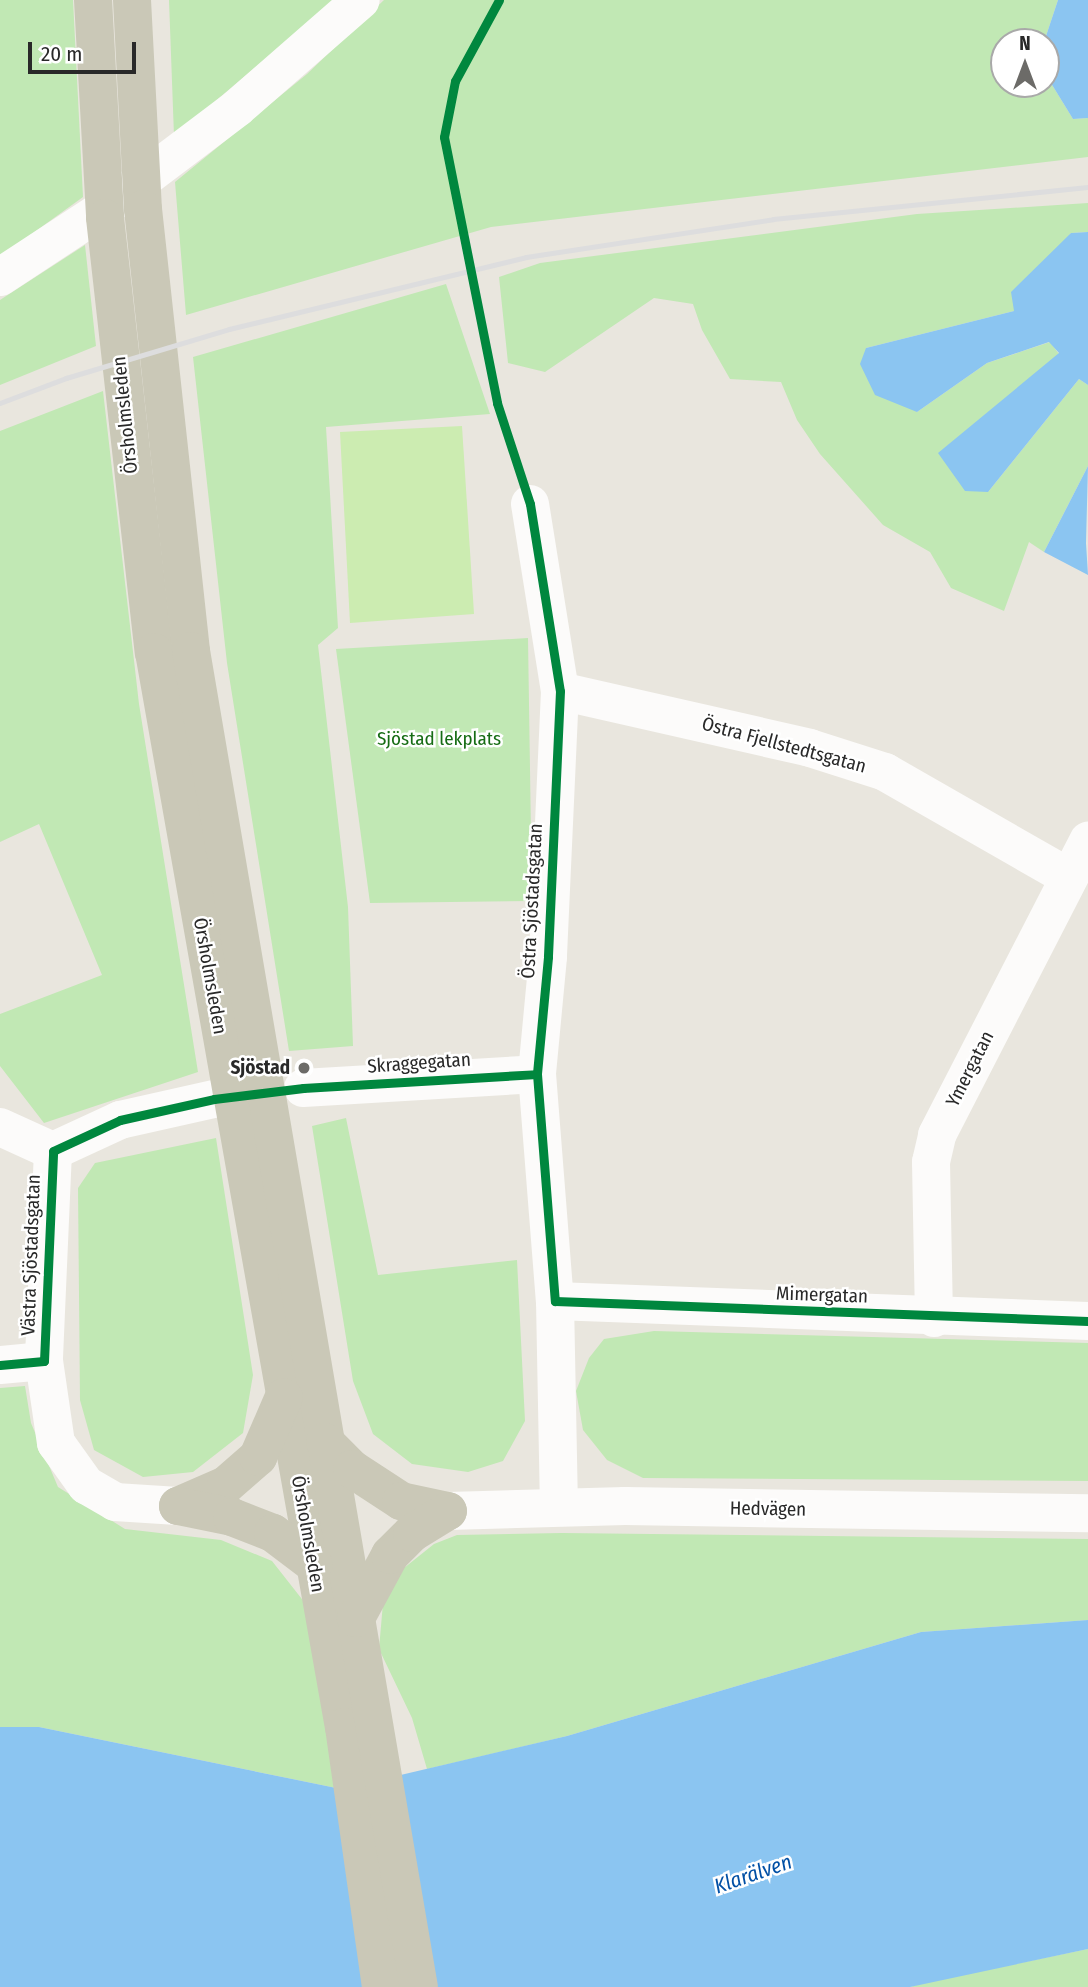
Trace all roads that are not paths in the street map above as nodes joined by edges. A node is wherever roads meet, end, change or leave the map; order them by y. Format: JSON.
{"nodes":[{"id":1,"x":93,"y":0,"type":"edge"},
{"id":2,"x":360,"y":0,"type":"edge"},
{"id":3,"x":133,"y":18,"type":"edge"},
{"id":4,"x":0,"y":277,"type":"edge"},
{"id":5,"x":530,"y":504,"type":"dead end"},
{"id":6,"x":560,"y":691,"type":"junction"},
{"id":7,"x":1088,"y":841,"type":"edge"},
{"id":8,"x":1068,"y":877,"type":"junction"},
{"id":9,"x":537,"y":1074,"type":"junction"},
{"id":10,"x":303,"y":1088,"type":"dead end"},
{"id":11,"x":214,"y":1099,"type":"dead end"},
{"id":12,"x":0,"y":1127,"type":"edge"},
{"id":13,"x":53,"y":1150,"type":"junction"},
{"id":14,"x":555,"y":1301,"type":"junction"},
{"id":15,"x":934,"y":1318,"type":"junction"},
{"id":16,"x":1088,"y":1321,"type":"edge"},
{"id":17,"x":44,"y":1361,"type":"junction"},
{"id":18,"x":0,"y":1364,"type":"edge"},
{"id":19,"x":284,"y":1397,"type":"junction"},
{"id":20,"x":325,"y":1442,"type":"junction"},
{"id":21,"x":178,"y":1506,"type":"junction"},
{"id":22,"x":559,"y":1507,"type":"junction"},
{"id":23,"x":448,"y":1511,"type":"junction"},
{"id":24,"x":1088,"y":1513,"type":"edge"},
{"id":25,"x":314,"y":1564,"type":"junction"},
{"id":26,"x":356,"y":1618,"type":"junction"},
{"id":27,"x":359,"y":1725,"type":"junction"},
{"id":28,"x":381,"y":1987,"type":"edge"},
{"id":29,"x":419,"y":1987,"type":"edge"}],
"edges":[{"from":1,"to":19,"type":"main road","name":"Örsholmsleden"},
{"from":2,"to":4,"type":"street"},
{"from":3,"to":20,"type":"main road","name":"Örsholmsleden"},
{"from":5,"to":6,"type":"street","name":"Östra Sjöstadsgatan"},
{"from":6,"to":8,"type":"street","name":"Östra Fjellstedtsgatan"},
{"from":6,"to":9,"type":"street","name":"Östra Sjöstadsgatan"},
{"from":7,"to":8,"type":"street","name":"Ymergatan"},
{"from":8,"to":15,"type":"street","name":"Ymergatan"},
{"from":9,"to":10,"type":"street","name":"Skraggegatan"},
{"from":9,"to":14,"type":"street","name":"Östra Sjöstadsgatan"},
{"from":11,"to":13,"type":"street"},
{"from":12,"to":13,"type":"street","name":"Västra Sjöstadsgatan"},
{"from":13,"to":17,"type":"street","name":"Västra Sjöstadsgatan"},
{"from":14,"to":15,"type":"street","name":"Mimergatan"},
{"from":14,"to":22,"type":"street","name":"Östra Sjöstadsgatan"},
{"from":15,"to":16,"type":"street","name":"Mimergatan"},
{"from":17,"to":18,"type":"street"},
{"from":17,"to":21,"type":"street","name":"Västra Sjöstadsgatan"},
{"from":19,"to":21,"type":"main road"},
{"from":19,"to":25,"type":"main road","name":"Örsholmsleden"},
{"from":20,"to":23,"type":"main road"},
{"from":20,"to":26,"type":"main road","name":"Örsholmsleden"},
{"from":21,"to":25,"type":"main road"},
{"from":22,"to":23,"type":"street","name":"Hedvägen"},
{"from":22,"to":24,"type":"street","name":"Hedvägen"},
{"from":23,"to":26,"type":"main road"},
{"from":25,"to":27,"type":"main road","name":"Örsholmsleden"},
{"from":26,"to":27,"type":"main road","name":"Örsholmsleden"},
{"from":27,"to":28,"type":"main road","name":"Örsholmsleden"},
{"from":27,"to":29,"type":"main road","name":"Örsholmsleden"}]}
